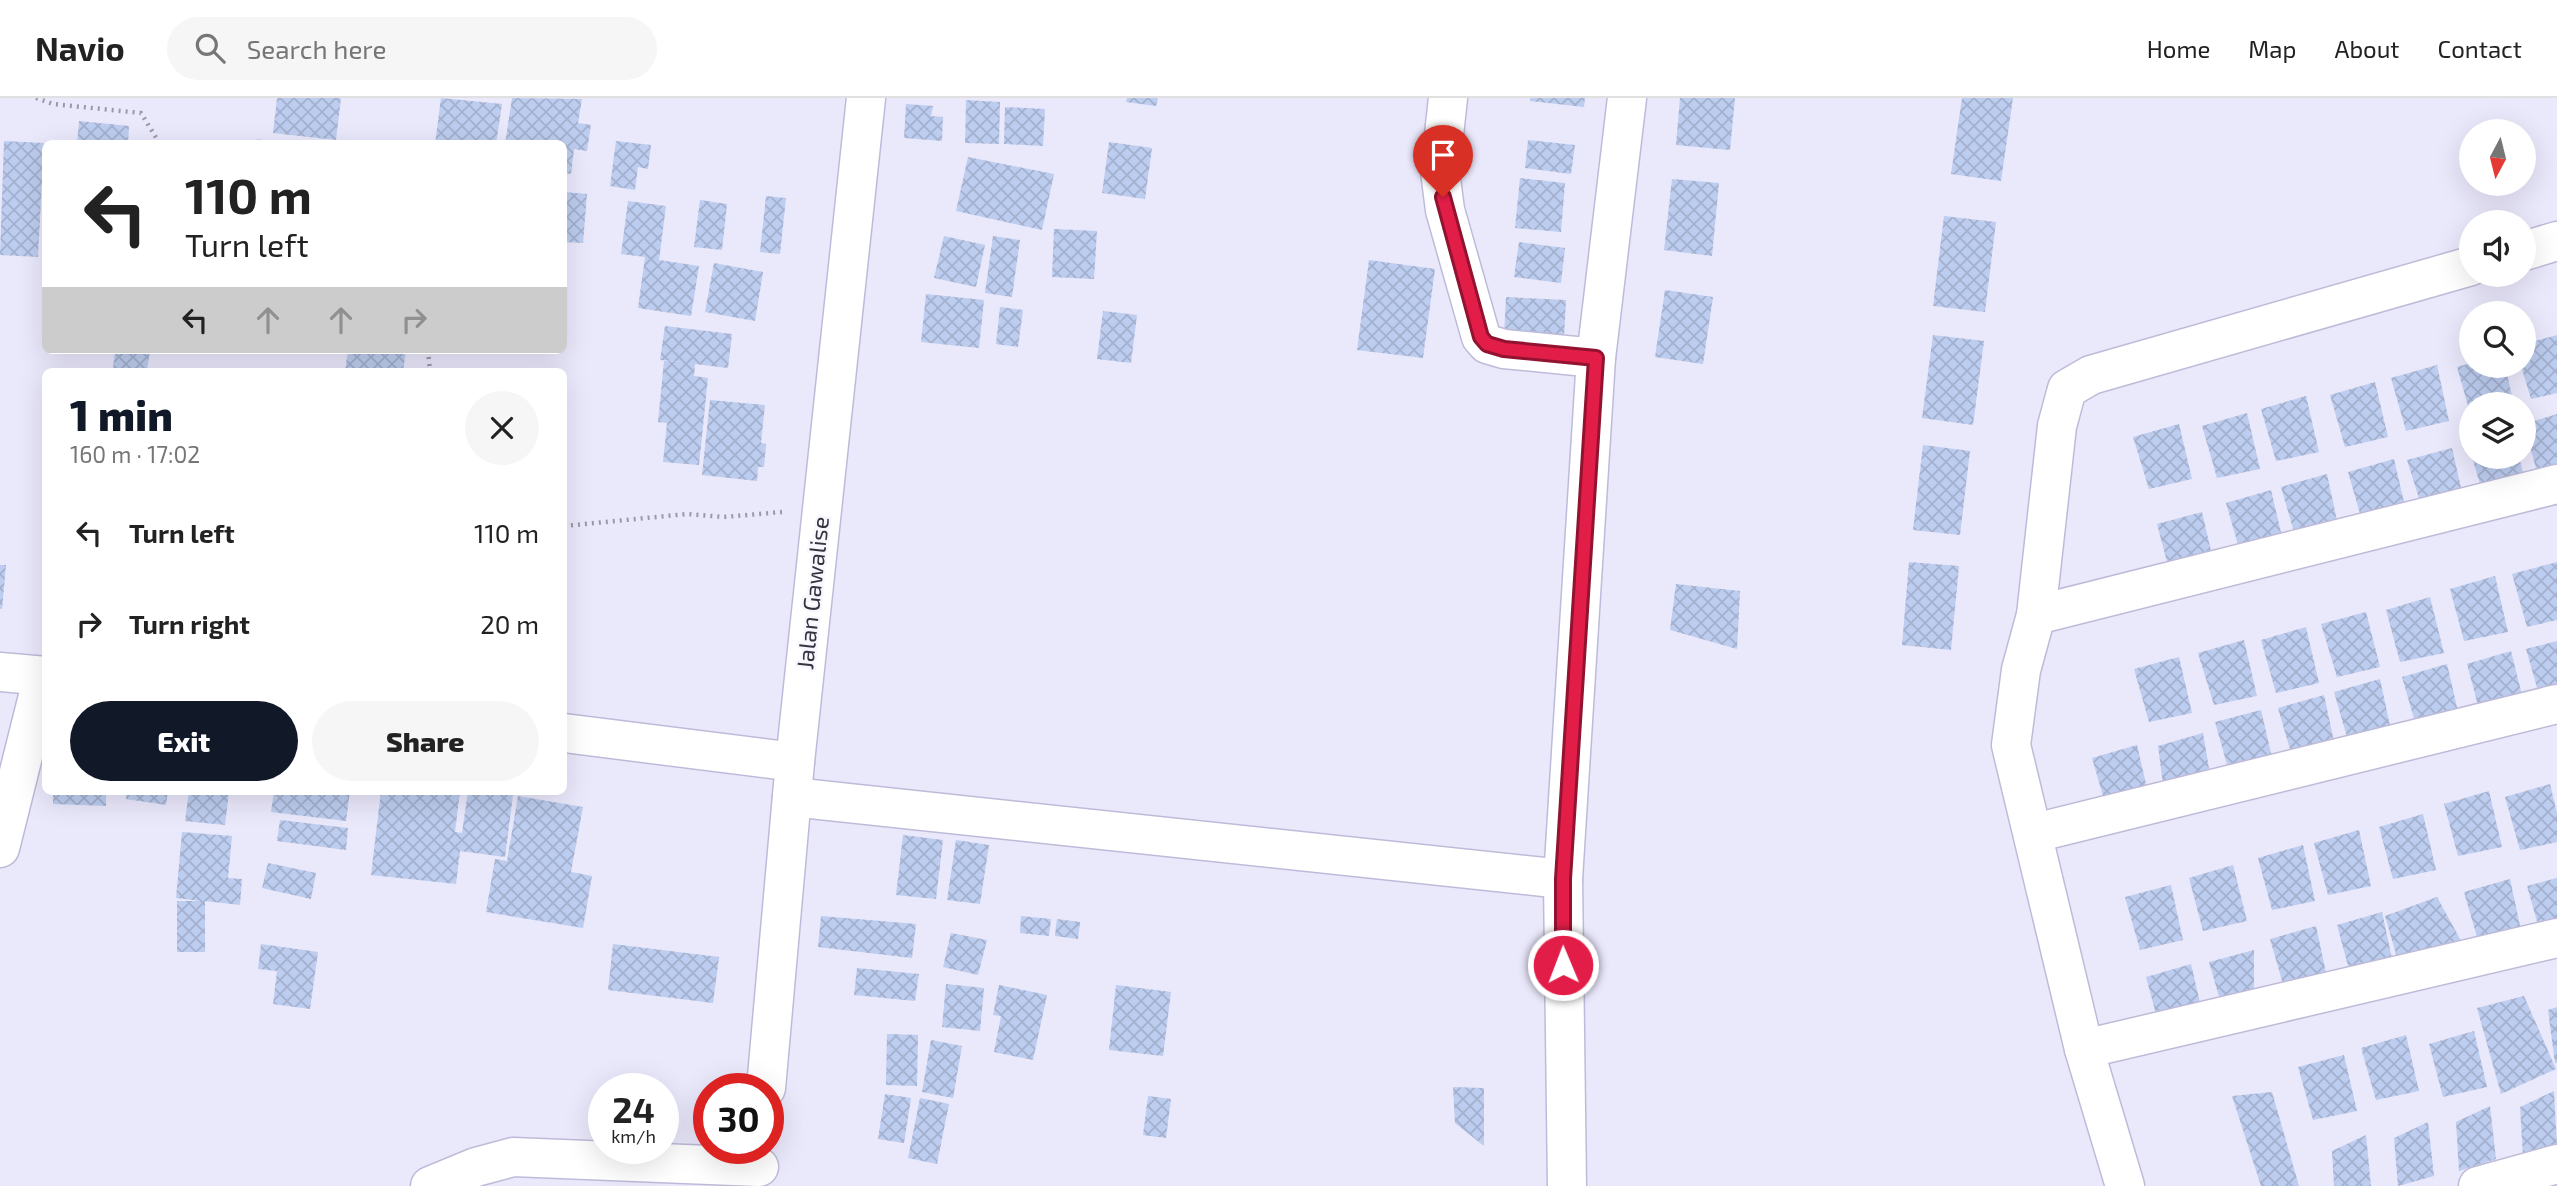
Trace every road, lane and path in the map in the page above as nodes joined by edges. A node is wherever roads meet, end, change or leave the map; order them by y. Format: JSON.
{"nodes":[{"id":1,"x":36,"y":98,"type":"edge"},
{"id":2,"x":866,"y":98,"type":"edge"},
{"id":3,"x":1448,"y":98,"type":"edge"},
{"id":4,"x":1627,"y":98,"type":"edge"},
{"id":5,"x":158,"y":140,"type":"edge"},
{"id":6,"x":2557,"y":241,"type":"edge"},
{"id":7,"x":2536,"y":247,"type":"edge"},
{"id":8,"x":2459,"y":269,"type":"edge"},
{"id":9,"x":1596,"y":358,"type":"junction"},
{"id":10,"x":2557,"y":484,"type":"edge"},
{"id":11,"x":822,"y":509,"type":"junction"},
{"id":12,"x":567,"y":526,"type":"edge"},
{"id":13,"x":2036,"y":614,"type":"junction"},
{"id":14,"x":0,"y":673,"type":"edge"},
{"id":15,"x":42,"y":676,"type":"edge"},
{"id":16,"x":42,"y":684,"type":"edge"},
{"id":17,"x":2557,"y":704,"type":"edge"},
{"id":18,"x":567,"y":734,"type":"edge"},
{"id":19,"x":794,"y":780,"type":"junction"},
{"id":20,"x":2034,"y":833,"type":"junction"},
{"id":21,"x":0,"y":848,"type":"edge"},
{"id":22,"x":1563,"y":879,"type":"junction"},
{"id":23,"x":2557,"y":938,"type":"edge"},
{"id":24,"x":2084,"y":1049,"type":"junction"},
{"id":25,"x":767,"y":1073,"type":"edge"},
{"id":26,"x":2557,"y":1164,"type":"edge"},
{"id":27,"x":759,"y":1167,"type":"edge"},
{"id":28,"x":430,"y":1186,"type":"edge"},
{"id":29,"x":1567,"y":1186,"type":"edge"},
{"id":30,"x":2125,"y":1186,"type":"edge"},
{"id":31,"x":2479,"y":1186,"type":"edge"}],
"edges":[{"from":1,"to":5,"type":"path"},
{"from":2,"to":11,"type":"street","name":"Jalan Gawalise"},
{"from":3,"to":9,"type":"street"},
{"from":4,"to":9,"type":"street"},
{"from":6,"to":7,"type":"street"},
{"from":8,"to":13,"type":"street"},
{"from":9,"to":22,"type":"street"},
{"from":10,"to":13,"type":"street"},
{"from":11,"to":12,"type":"path"},
{"from":11,"to":19,"type":"street","name":"Jalan Gawalise"},
{"from":13,"to":20,"type":"street"},
{"from":14,"to":15,"type":"street"},
{"from":16,"to":21,"type":"street"},
{"from":17,"to":20,"type":"street"},
{"from":18,"to":19,"type":"street"},
{"from":19,"to":22,"type":"street"},
{"from":19,"to":25,"type":"street","name":"Jalan Gawalise"},
{"from":20,"to":24,"type":"street"},
{"from":22,"to":29,"type":"street"},
{"from":23,"to":24,"type":"street"},
{"from":24,"to":30,"type":"street"},
{"from":26,"to":31,"type":"street"},
{"from":27,"to":28,"type":"street"}]}
